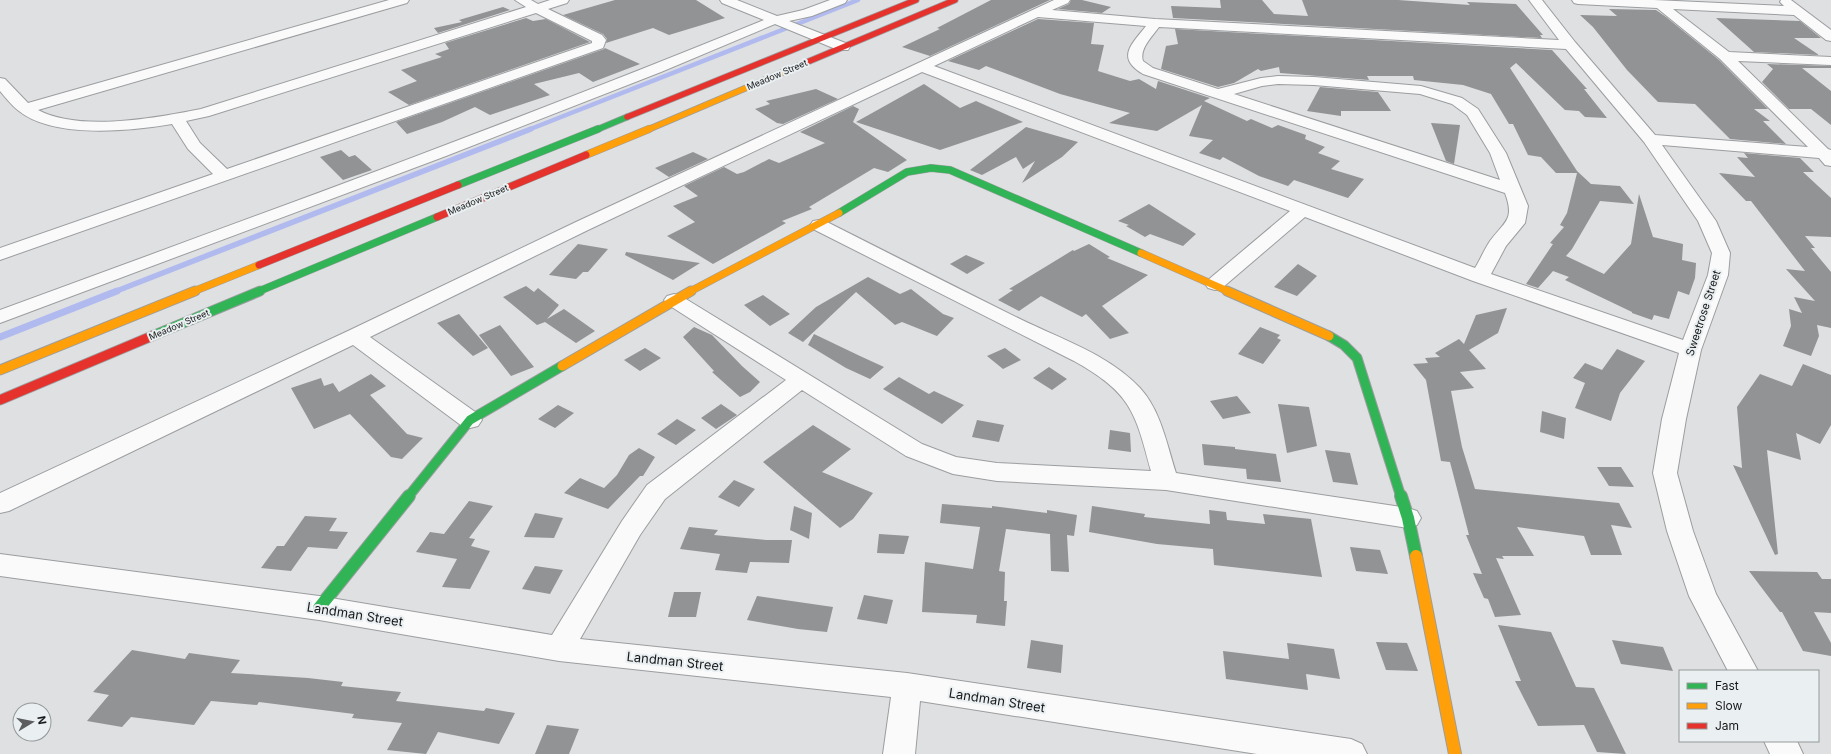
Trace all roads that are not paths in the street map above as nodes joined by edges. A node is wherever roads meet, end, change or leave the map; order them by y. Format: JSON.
{"nodes":[{"id":1,"x":403,"y":0,"type":"edge"},
{"id":2,"x":521,"y":0,"type":"edge"},
{"id":3,"x":563,"y":0,"type":"edge"},
{"id":4,"x":726,"y":0,"type":"edge"},
{"id":5,"x":842,"y":0,"type":"edge"},
{"id":6,"x":916,"y":0,"type":"edge"},
{"id":7,"x":955,"y":0,"type":"edge"},
{"id":8,"x":1064,"y":0,"type":"edge"},
{"id":9,"x":1535,"y":0,"type":"edge"},
{"id":10,"x":1578,"y":0,"type":"edge"},
{"id":11,"x":1783,"y":0,"type":"edge"},
{"id":12,"x":1661,"y":6,"type":"junction"},
{"id":13,"x":538,"y":8,"type":"junction"},
{"id":14,"x":1798,"y":11,"type":"junction"},
{"id":15,"x":1036,"y":13,"type":"junction"},
{"id":16,"x":778,"y":21,"type":"junction"},
{"id":17,"x":1155,"y":23,"type":"junction"},
{"id":18,"x":816,"y":37,"type":"junction"},
{"id":19,"x":1831,"y":37,"type":"edge"},
{"id":20,"x":1570,"y":45,"type":"junction"},
{"id":21,"x":843,"y":47,"type":"junction"},
{"id":22,"x":1726,"y":56,"type":"junction"},
{"id":23,"x":1831,"y":62,"type":"edge"},
{"id":24,"x":923,"y":67,"type":"junction"},
{"id":25,"x":0,"y":82,"type":"edge"},
{"id":26,"x":1218,"y":94,"type":"junction"},
{"id":27,"x":25,"y":109,"type":"junction"},
{"id":28,"x":177,"y":119,"type":"junction"},
{"id":29,"x":1650,"y":139,"type":"junction"},
{"id":30,"x":1828,"y":156,"type":"edge"},
{"id":31,"x":225,"y":176,"type":"junction"},
{"id":32,"x":1511,"y":189,"type":"junction"},
{"id":33,"x":1302,"y":210,"type":"junction"},
{"id":34,"x":819,"y":225,"type":"junction"},
{"id":35,"x":0,"y":254,"type":"edge"},
{"id":36,"x":1480,"y":277,"type":"junction"},
{"id":37,"x":1215,"y":284,"type":"junction"},
{"id":38,"x":674,"y":300,"type":"junction"},
{"id":39,"x":0,"y":317,"type":"edge"},
{"id":40,"x":354,"y":336,"type":"junction"},
{"id":41,"x":1690,"y":350,"type":"junction"},
{"id":42,"x":0,"y":370,"type":"edge"},
{"id":43,"x":800,"y":380,"type":"junction"},
{"id":44,"x":0,"y":400,"type":"edge"},
{"id":45,"x":470,"y":420,"type":"junction"},
{"id":46,"x":1166,"y":481,"type":"junction"},
{"id":47,"x":0,"y":504,"type":"edge"},
{"id":48,"x":1408,"y":518,"type":"junction"},
{"id":49,"x":0,"y":565,"type":"edge"},
{"id":50,"x":319,"y":608,"type":"junction"},
{"id":51,"x":559,"y":649,"type":"junction"},
{"id":52,"x":1742,"y":670,"type":"edge"},
{"id":53,"x":907,"y":686,"type":"junction"},
{"id":54,"x":1781,"y":742,"type":"edge"},
{"id":55,"x":899,"y":754,"type":"edge"},
{"id":56,"x":1351,"y":754,"type":"edge"},
{"id":57,"x":1455,"y":754,"type":"edge"},
{"id":58,"x":1787,"y":754,"type":"edge"}],
"edges":[{"from":1,"to":27,"type":"street"},
{"from":2,"to":13,"type":"street"},
{"from":3,"to":13,"type":"street"},
{"from":4,"to":16,"type":"street"},
{"from":5,"to":16,"type":"street"},
{"from":6,"to":18,"type":"street","name":"Meadow Street"},
{"from":7,"to":21,"type":"street","name":"Meadow Street"},
{"from":8,"to":15,"type":"street"},
{"from":9,"to":20,"type":"street","name":"Sweetrose Street"},
{"from":10,"to":12,"type":"street"},
{"from":11,"to":14,"type":"street"},
{"from":12,"to":14,"type":"street"},
{"from":12,"to":22,"type":"street"},
{"from":13,"to":28,"type":"street"},
{"from":13,"to":31,"type":"street"},
{"from":14,"to":19,"type":"street"},
{"from":15,"to":17,"type":"street"},
{"from":15,"to":24,"type":"street"},
{"from":16,"to":18,"type":"street"},
{"from":16,"to":39,"type":"street"},
{"from":17,"to":20,"type":"street"},
{"from":17,"to":26,"type":"street"},
{"from":18,"to":21,"type":"street"},
{"from":18,"to":42,"type":"street","name":"Meadow Street"},
{"from":20,"to":29,"type":"street","name":"Sweetrose Street"},
{"from":21,"to":44,"type":"street","name":"Meadow Street"},
{"from":22,"to":23,"type":"street"},
{"from":22,"to":30,"type":"street"},
{"from":24,"to":33,"type":"street"},
{"from":24,"to":40,"type":"street"},
{"from":25,"to":27,"type":"street"},
{"from":26,"to":32,"type":"street"},
{"from":26,"to":32,"type":"street"},
{"from":27,"to":28,"type":"street"},
{"from":28,"to":31,"type":"street"},
{"from":29,"to":30,"type":"street"},
{"from":29,"to":41,"type":"street","name":"Sweetrose Street"},
{"from":31,"to":35,"type":"street"},
{"from":32,"to":36,"type":"street"},
{"from":33,"to":36,"type":"street"},
{"from":33,"to":37,"type":"street"},
{"from":34,"to":37,"type":"street"},
{"from":34,"to":38,"type":"street"},
{"from":34,"to":46,"type":"street"},
{"from":36,"to":41,"type":"street"},
{"from":37,"to":48,"type":"street"},
{"from":38,"to":43,"type":"street"},
{"from":38,"to":45,"type":"street"},
{"from":40,"to":45,"type":"street"},
{"from":40,"to":47,"type":"street"},
{"from":41,"to":52,"type":"street","name":"Sweetrose Street"},
{"from":43,"to":46,"type":"street"},
{"from":43,"to":51,"type":"street"},
{"from":45,"to":50,"type":"street"},
{"from":46,"to":48,"type":"street"},
{"from":48,"to":57,"type":"street"},
{"from":49,"to":50,"type":"street","name":"Landman Street"},
{"from":50,"to":51,"type":"street","name":"Landman Street"},
{"from":51,"to":53,"type":"street","name":"Landman Street"},
{"from":53,"to":55,"type":"street"},
{"from":53,"to":56,"type":"street","name":"Landman Street"},
{"from":54,"to":58,"type":"street"}]}
